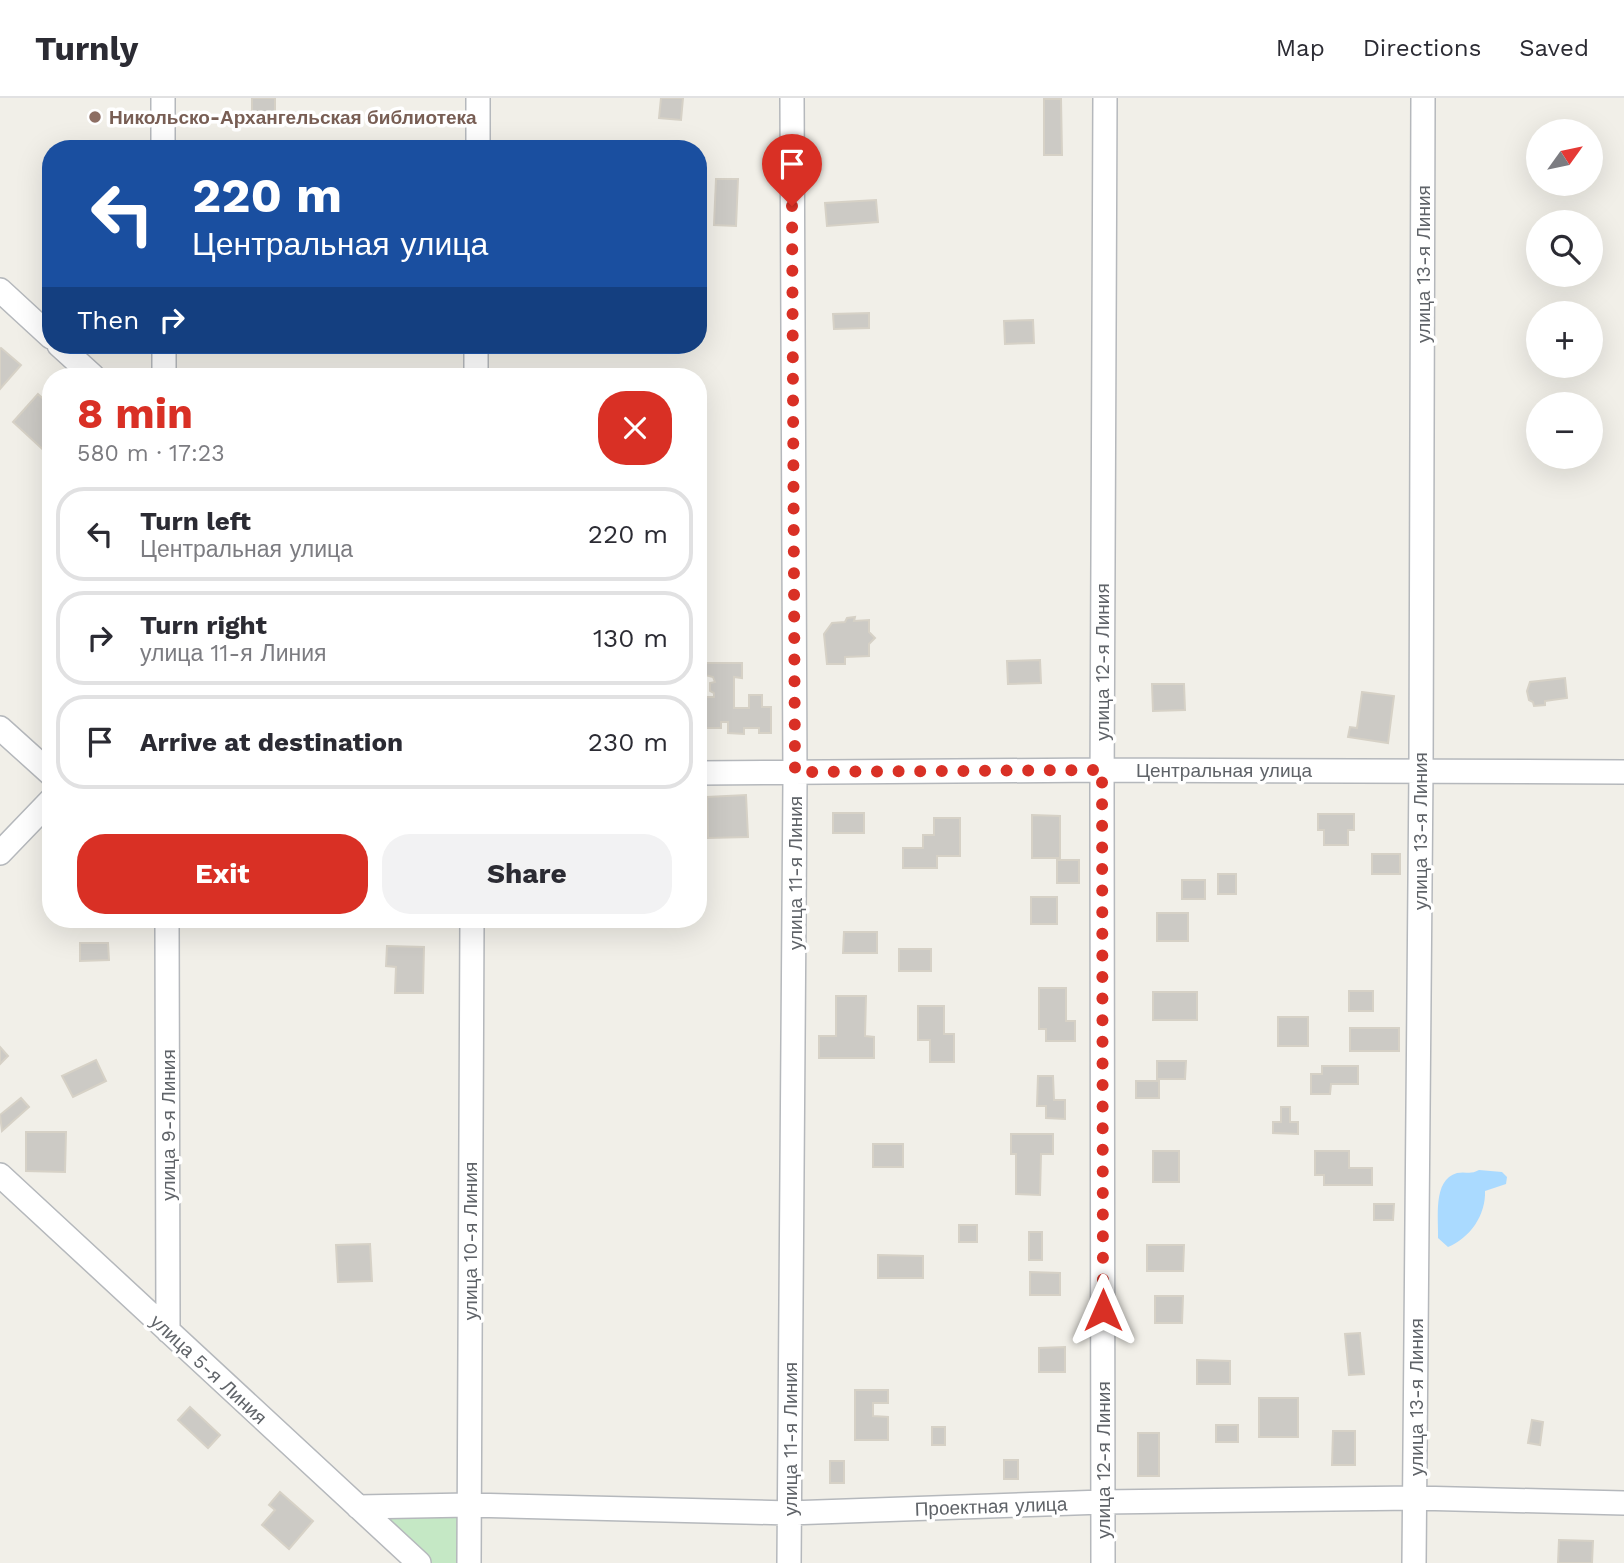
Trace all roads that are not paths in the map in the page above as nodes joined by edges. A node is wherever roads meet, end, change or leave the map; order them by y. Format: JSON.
{"nodes":[{"id":1,"x":163,"y":98,"type":"edge"},
{"id":2,"x":478,"y":98,"type":"edge"},
{"id":3,"x":792,"y":98,"type":"edge"},
{"id":4,"x":1105,"y":98,"type":"edge"},
{"id":5,"x":1423,"y":98,"type":"edge"},
{"id":6,"x":163,"y":140,"type":"edge"},
{"id":7,"x":478,"y":140,"type":"edge"},
{"id":8,"x":0,"y":290,"type":"edge"},
{"id":9,"x":42,"y":329,"type":"edge"},
{"id":10,"x":69,"y":354,"type":"edge"},
{"id":11,"x":84,"y":368,"type":"edge"},
{"id":12,"x":0,"y":728,"type":"edge"},
{"id":13,"x":42,"y":766,"type":"edge"},
{"id":14,"x":1102,"y":770,"type":"junction"},
{"id":15,"x":1421,"y":770,"type":"junction"},
{"id":16,"x":795,"y":772,"type":"junction"},
{"id":17,"x":1624,"y":772,"type":"edge"},
{"id":18,"x":707,"y":773,"type":"edge"},
{"id":19,"x":42,"y":809,"type":"edge"},
{"id":20,"x":0,"y":853,"type":"edge"},
{"id":21,"x":167,"y":928,"type":"edge"},
{"id":22,"x":472,"y":928,"type":"edge"},
{"id":23,"x":0,"y":1175,"type":"edge"},
{"id":24,"x":169,"y":1331,"type":"junction"},
{"id":25,"x":1415,"y":1498,"type":"junction"},
{"id":26,"x":1103,"y":1502,"type":"junction"},
{"id":27,"x":1624,"y":1503,"type":"edge"},
{"id":28,"x":469,"y":1505,"type":"junction"},
{"id":29,"x":358,"y":1507,"type":"junction"},
{"id":30,"x":789,"y":1513,"type":"junction"},
{"id":31,"x":419,"y":1563,"type":"edge"},
{"id":32,"x":469,"y":1563,"type":"edge"},
{"id":33,"x":789,"y":1563,"type":"edge"},
{"id":34,"x":1103,"y":1563,"type":"edge"},
{"id":35,"x":1414,"y":1563,"type":"edge"}],
"edges":[{"from":1,"to":6,"type":"street"},
{"from":2,"to":7,"type":"street"},
{"from":3,"to":16,"type":"street","name":"улица 11-я Линия"},
{"from":4,"to":14,"type":"street","name":"улица 12-я Линия"},
{"from":5,"to":15,"type":"street","name":"улица 13-я Линия"},
{"from":8,"to":9,"type":"street"},
{"from":10,"to":11,"type":"street"},
{"from":12,"to":13,"type":"street"},
{"from":14,"to":15,"type":"street","name":"Центральная улица"},
{"from":14,"to":16,"type":"street","name":"Центральная улица"},
{"from":14,"to":26,"type":"street","name":"улица 12-я Линия"},
{"from":15,"to":17,"type":"street","name":"Центральная улица"},
{"from":15,"to":25,"type":"street","name":"улица 13-я Линия"},
{"from":16,"to":18,"type":"street","name":"Центральная улица"},
{"from":16,"to":30,"type":"street","name":"улица 11-я Линия"},
{"from":19,"to":20,"type":"street"},
{"from":21,"to":24,"type":"street","name":"улица 9-я Линия"},
{"from":22,"to":28,"type":"street","name":"улица 10-я Линия"},
{"from":23,"to":24,"type":"street","name":"улица 5-я Линия"},
{"from":24,"to":29,"type":"street","name":"улица 5-я Линия"},
{"from":25,"to":26,"type":"street","name":"Проектная улица"},
{"from":25,"to":27,"type":"street","name":"Проектная улица"},
{"from":25,"to":35,"type":"street","name":"улица 13-я Линия"},
{"from":26,"to":30,"type":"street","name":"Проектная улица"},
{"from":26,"to":34,"type":"street","name":"улица 12-я Линия"},
{"from":28,"to":29,"type":"street","name":"Проектная улица"},
{"from":28,"to":30,"type":"street","name":"Проектная улица"},
{"from":28,"to":32,"type":"street","name":"улица 10-я Линия"},
{"from":29,"to":31,"type":"street","name":"улица 5-я Линия"},
{"from":30,"to":33,"type":"street","name":"улица 11-я Линия"}]}
